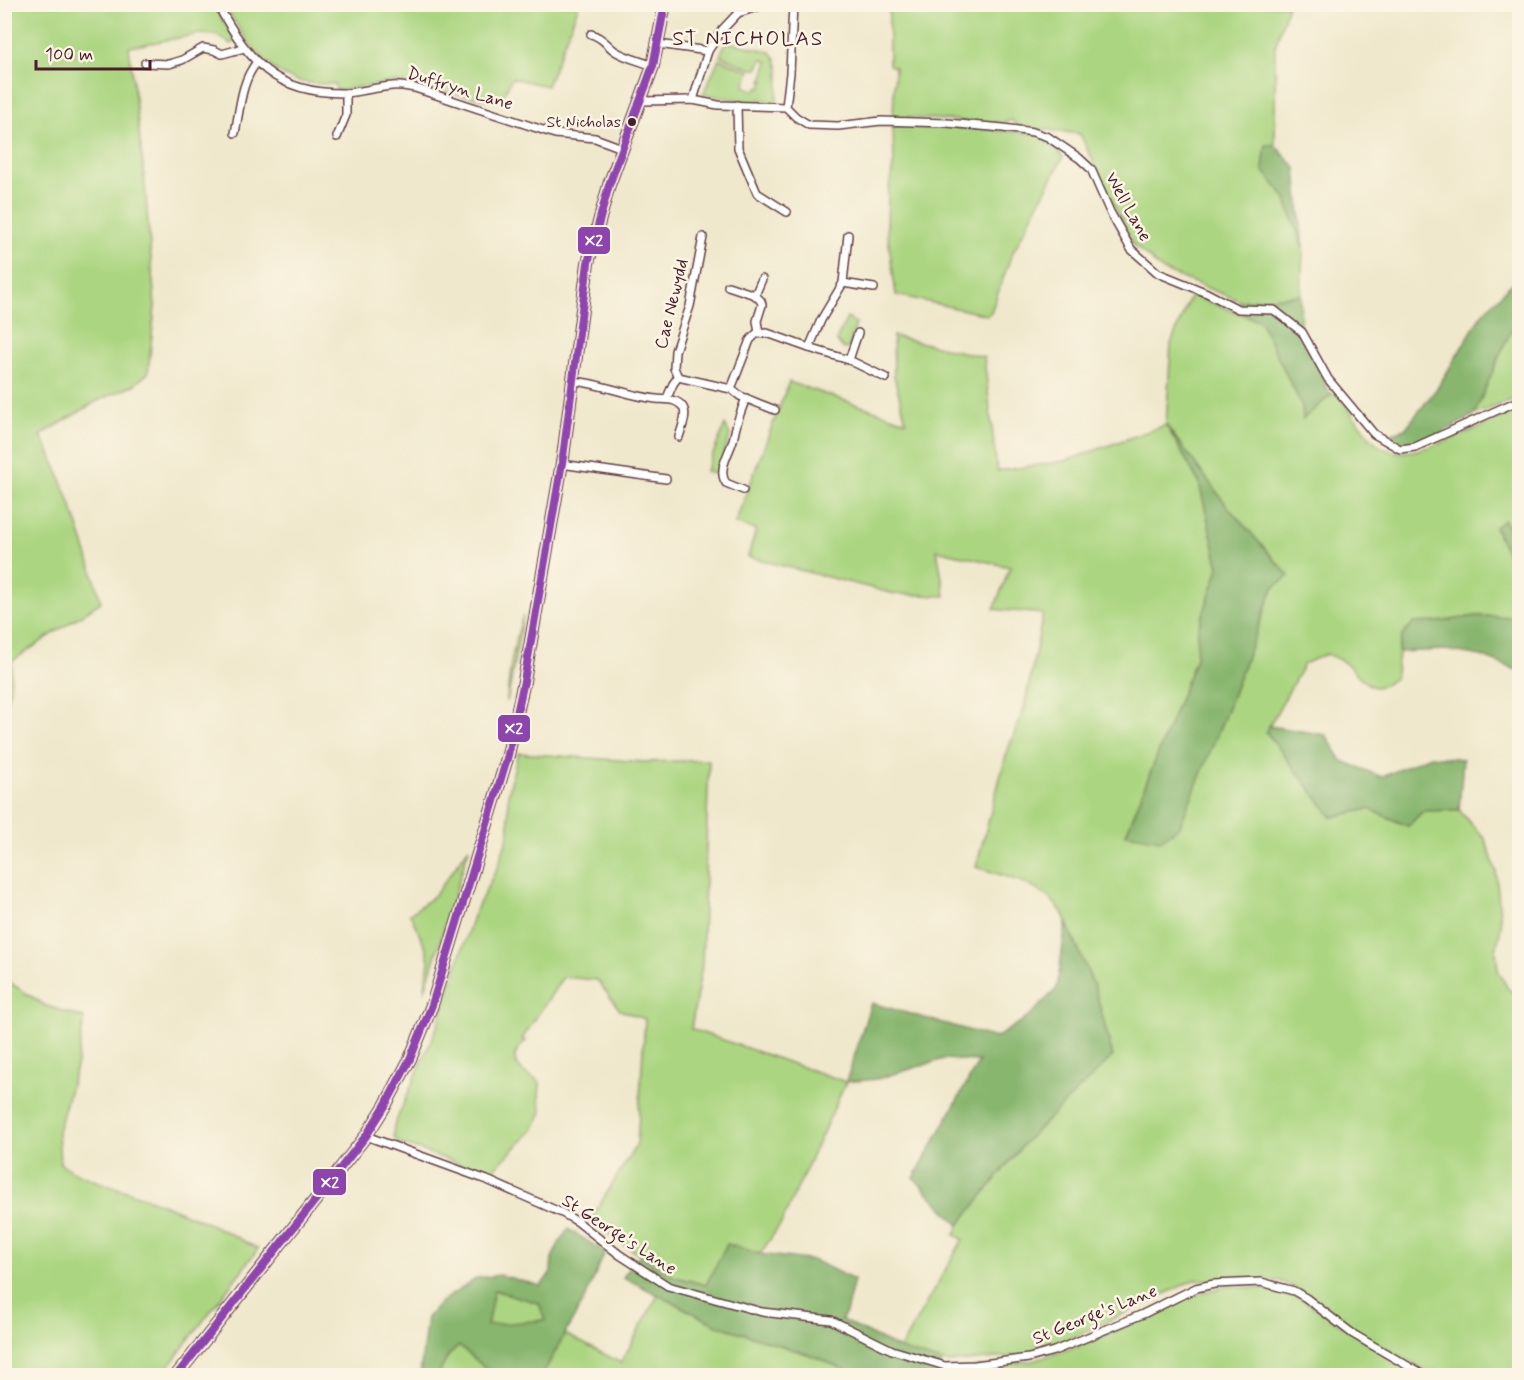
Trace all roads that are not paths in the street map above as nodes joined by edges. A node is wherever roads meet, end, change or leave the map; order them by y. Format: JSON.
{"nodes":[{"id":1,"x":217,"y":4,"type":"edge"},
{"id":2,"x":665,"y":4,"type":"edge"},
{"id":3,"x":767,"y":4,"type":"edge"},
{"id":4,"x":793,"y":4,"type":"edge"},
{"id":5,"x":591,"y":34,"type":"dead end"},
{"id":6,"x":658,"y":44,"type":"junction"},
{"id":7,"x":244,"y":48,"type":"junction"},
{"id":8,"x":708,"y":51,"type":"junction"},
{"id":9,"x":258,"y":62,"type":"junction"},
{"id":10,"x":145,"y":63,"type":"dead end"},
{"id":11,"x":653,"y":66,"type":"junction"},
{"id":12,"x":346,"y":93,"type":"junction"},
{"id":13,"x":693,"y":99,"type":"junction"},
{"id":14,"x":641,"y":101,"type":"junction"},
{"id":15,"x":737,"y":105,"type":"junction"},
{"id":16,"x":786,"y":107,"type":"junction"},
{"id":17,"x":235,"y":133,"type":"dead end"},
{"id":18,"x":337,"y":137,"type":"dead end"},
{"id":19,"x":622,"y":148,"type":"junction"},
{"id":20,"x":787,"y":212,"type":"dead end"},
{"id":21,"x":848,"y":235,"type":"dead end"},
{"id":22,"x":703,"y":237,"type":"dead end"},
{"id":23,"x":762,"y":279,"type":"dead end"},
{"id":24,"x":843,"y":282,"type":"junction"},
{"id":25,"x":728,"y":285,"type":"dead end"},
{"id":26,"x":874,"y":288,"type":"dead end"},
{"id":27,"x":755,"y":295,"type":"junction"},
{"id":28,"x":759,"y":333,"type":"junction"},
{"id":29,"x":858,"y":333,"type":"dead end"},
{"id":30,"x":809,"y":348,"type":"junction"},
{"id":31,"x":849,"y":360,"type":"junction"},
{"id":32,"x":678,"y":377,"type":"junction"},
{"id":33,"x":886,"y":378,"type":"dead end"},
{"id":34,"x":574,"y":381,"type":"junction"},
{"id":35,"x":730,"y":389,"type":"junction"},
{"id":36,"x":667,"y":398,"type":"junction"},
{"id":37,"x":746,"y":398,"type":"junction"},
{"id":38,"x":1520,"y":400,"type":"edge"},
{"id":39,"x":775,"y":410,"type":"dead end"},
{"id":40,"x":679,"y":437,"type":"dead end"},
{"id":41,"x":561,"y":464,"type":"junction"},
{"id":42,"x":666,"y":479,"type":"dead end"},
{"id":43,"x":743,"y":490,"type":"dead end"},
{"id":44,"x":366,"y":1136,"type":"junction"},
{"id":45,"x":176,"y":1376,"type":"edge"},
{"id":46,"x":1425,"y":1376,"type":"edge"}],
"edges":[{"from":1,"to":7,"type":"street","name":"Duffryn Lane"},
{"from":2,"to":6,"type":"main road"},
{"from":3,"to":8,"type":"street"},
{"from":4,"to":16,"type":"street"},
{"from":5,"to":11,"type":"street"},
{"from":6,"to":8,"type":"street"},
{"from":6,"to":11,"type":"main road"},
{"from":7,"to":9,"type":"street","name":"Duffryn Lane"},
{"from":7,"to":10,"type":"street"},
{"from":8,"to":13,"type":"street"},
{"from":9,"to":12,"type":"street","name":"Duffryn Lane"},
{"from":9,"to":17,"type":"street"},
{"from":11,"to":14,"type":"main road"},
{"from":12,"to":18,"type":"street"},
{"from":12,"to":19,"type":"street","name":"Duffryn Lane"},
{"from":13,"to":14,"type":"street"},
{"from":13,"to":15,"type":"street"},
{"from":14,"to":19,"type":"main road"},
{"from":15,"to":16,"type":"street"},
{"from":15,"to":20,"type":"street"},
{"from":16,"to":38,"type":"street","name":"Well Lane"},
{"from":19,"to":34,"type":"main road"},
{"from":21,"to":24,"type":"street"},
{"from":22,"to":32,"type":"street","name":"Cae Newydd"},
{"from":23,"to":27,"type":"street"},
{"from":24,"to":26,"type":"street"},
{"from":24,"to":30,"type":"street"},
{"from":25,"to":27,"type":"street"},
{"from":27,"to":28,"type":"street"},
{"from":28,"to":30,"type":"street"},
{"from":28,"to":35,"type":"street"},
{"from":29,"to":31,"type":"street"},
{"from":30,"to":31,"type":"street"},
{"from":31,"to":33,"type":"street"},
{"from":32,"to":35,"type":"street","name":"Cae Newydd"},
{"from":32,"to":36,"type":"street","name":"Cae Newydd"},
{"from":34,"to":36,"type":"street"},
{"from":34,"to":41,"type":"main road"},
{"from":35,"to":37,"type":"street","name":"Cae Newydd"},
{"from":36,"to":40,"type":"street"},
{"from":37,"to":39,"type":"street","name":"Cae Newydd"},
{"from":37,"to":43,"type":"street"},
{"from":41,"to":42,"type":"street"},
{"from":41,"to":44,"type":"main road"},
{"from":44,"to":45,"type":"main road"},
{"from":44,"to":46,"type":"street","name":"St George's Lane"}]}
